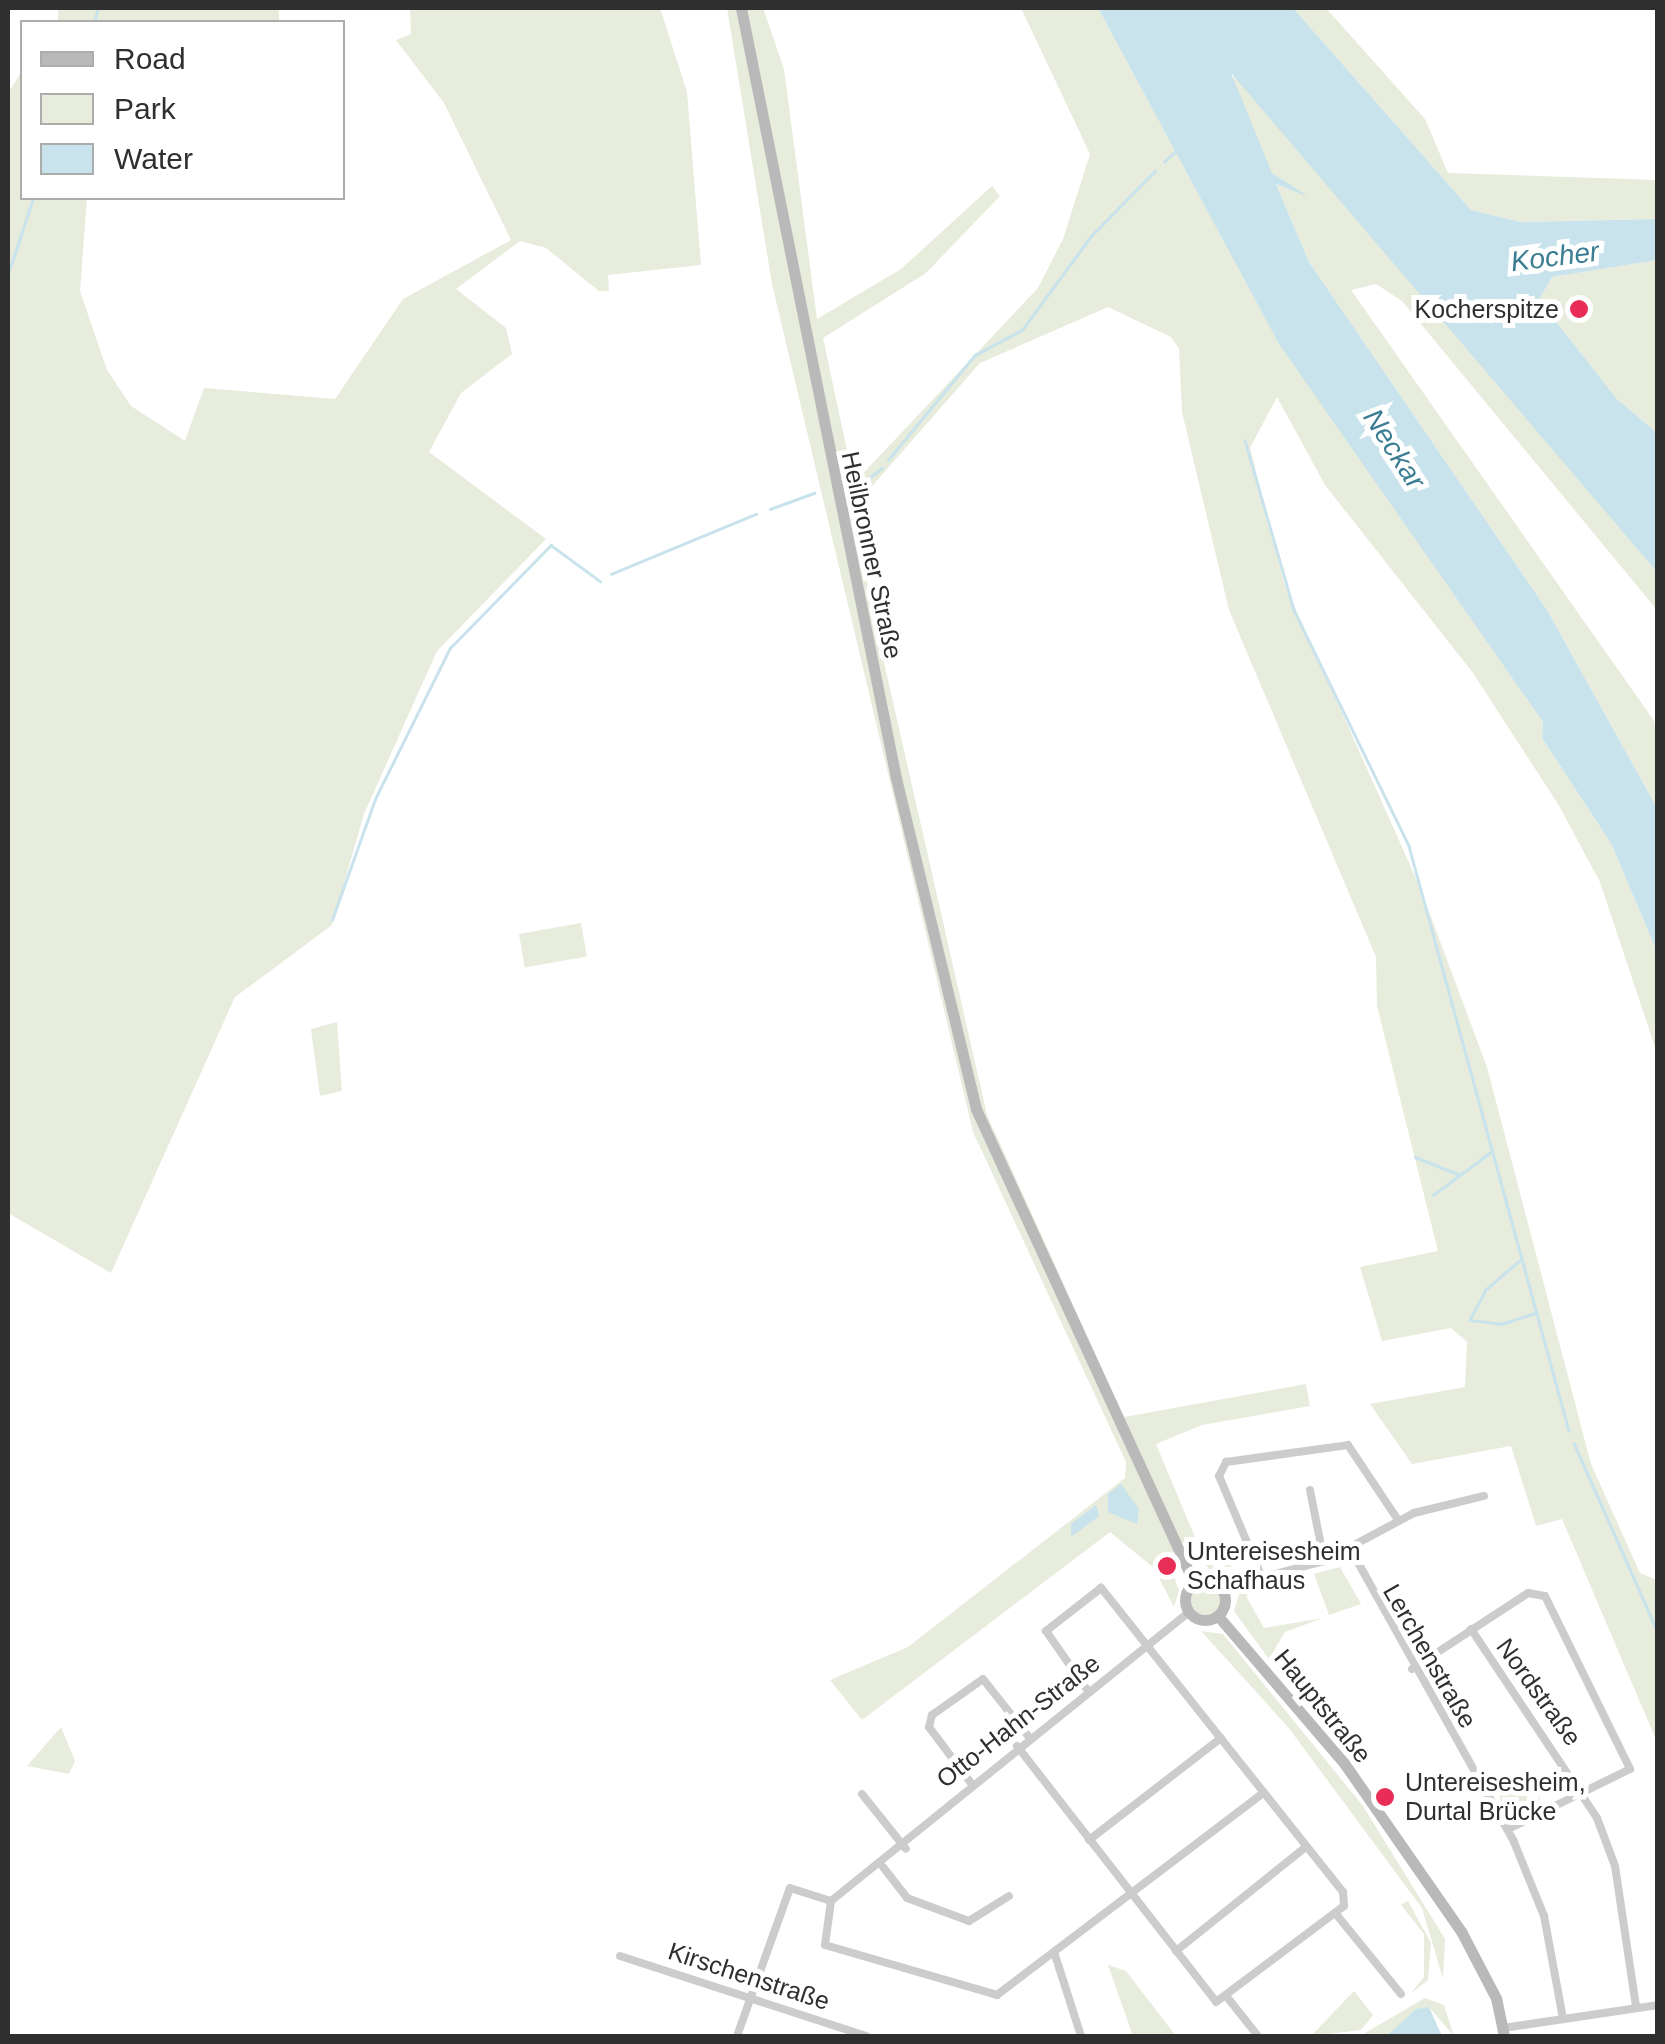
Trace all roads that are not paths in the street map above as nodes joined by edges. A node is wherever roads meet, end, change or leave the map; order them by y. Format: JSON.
{"nodes":[{"id":1,"x":741,"y":8,"type":"edge"},
{"id":2,"x":1310,"y":1490,"type":"dead end"},
{"id":3,"x":1484,"y":1496,"type":"dead end"},
{"id":4,"x":1398,"y":1520,"type":"junction"},
{"id":5,"x":1351,"y":1550,"type":"junction"},
{"id":6,"x":1324,"y":1561,"type":"junction"},
{"id":7,"x":1260,"y":1573,"type":"junction"},
{"id":8,"x":1194,"y":1583,"type":"junction"},
{"id":9,"x":1222,"y":1588,"type":"junction"},
{"id":10,"x":1189,"y":1612,"type":"junction"},
{"id":11,"x":1218,"y":1616,"type":"junction"},
{"id":12,"x":1471,"y":1629,"type":"junction"},
{"id":13,"x":1149,"y":1643,"type":"junction"},
{"id":14,"x":1412,"y":1669,"type":"junction"},
{"id":15,"x":1088,"y":1690,"type":"junction"},
{"id":16,"x":1029,"y":1737,"type":"junction"},
{"id":17,"x":1221,"y":1738,"type":"junction"},
{"id":18,"x":1017,"y":1746,"type":"junction"},
{"id":19,"x":971,"y":1784,"type":"junction"},
{"id":20,"x":1264,"y":1792,"type":"junction"},
{"id":21,"x":862,"y":1794,"type":"dead end"},
{"id":22,"x":1584,"y":1794,"type":"junction"},
{"id":23,"x":1508,"y":1830,"type":"junction"},
{"id":24,"x":1090,"y":1840,"type":"junction"},
{"id":25,"x":1306,"y":1847,"type":"junction"},
{"id":26,"x":906,"y":1849,"type":"junction"},
{"id":27,"x":882,"y":1867,"type":"junction"},
{"id":28,"x":1131,"y":1894,"type":"junction"},
{"id":29,"x":1009,"y":1896,"type":"dead end"},
{"id":30,"x":831,"y":1902,"type":"junction"},
{"id":31,"x":1336,"y":1914,"type":"junction"},
{"id":32,"x":1176,"y":1951,"type":"junction"},
{"id":33,"x":1055,"y":1954,"type":"junction"},
{"id":34,"x":620,"y":1956,"type":"dead end"},
{"id":35,"x":1401,"y":1994,"type":"dead end"},
{"id":36,"x":754,"y":1997,"type":"junction"},
{"id":37,"x":1227,"y":1997,"type":"junction"},
{"id":38,"x":1658,"y":2005,"type":"edge"},
{"id":39,"x":1636,"y":2007,"type":"junction"},
{"id":40,"x":1563,"y":2018,"type":"junction"},
{"id":41,"x":1503,"y":2032,"type":"edge"},
{"id":42,"x":738,"y":2036,"type":"edge"},
{"id":43,"x":866,"y":2036,"type":"edge"},
{"id":44,"x":1081,"y":2036,"type":"edge"},
{"id":45,"x":1258,"y":2036,"type":"edge"}],
"edges":[{"from":1,"to":8,"type":"main road","name":"Heilbronner Straße"},
{"from":2,"to":6,"type":"street"},
{"from":3,"to":4,"type":"street"},
{"from":4,"to":5,"type":"street"},
{"from":4,"to":7,"type":"street"},
{"from":5,"to":6,"type":"street"},
{"from":5,"to":14,"type":"street","name":"Lerchenstraße"},
{"from":6,"to":7,"type":"street"},
{"from":7,"to":9,"type":"street"},
{"from":8,"to":9,"type":"main road"},
{"from":8,"to":10,"type":"main road"},
{"from":9,"to":11,"type":"main road"},
{"from":10,"to":11,"type":"main road"},
{"from":10,"to":13,"type":"street","name":"Otto-Hahn-Straße"},
{"from":11,"to":41,"type":"main road","name":"Hauptstraße"},
{"from":12,"to":14,"type":"street"},
{"from":12,"to":22,"type":"street","name":"Nordstraße"},
{"from":12,"to":22,"type":"street"},
{"from":13,"to":15,"type":"street","name":"Otto-Hahn-Straße"},
{"from":13,"to":15,"type":"street"},
{"from":13,"to":17,"type":"street"},
{"from":14,"to":23,"type":"street","name":"Lerchenstraße"},
{"from":15,"to":16,"type":"street","name":"Otto-Hahn-Straße"},
{"from":16,"to":18,"type":"street","name":"Otto-Hahn-Straße"},
{"from":16,"to":19,"type":"street"},
{"from":17,"to":20,"type":"street"},
{"from":17,"to":24,"type":"street"},
{"from":18,"to":19,"type":"street","name":"Otto-Hahn-Straße"},
{"from":18,"to":24,"type":"street"},
{"from":19,"to":26,"type":"street","name":"Otto-Hahn-Straße"},
{"from":20,"to":25,"type":"street"},
{"from":20,"to":28,"type":"street"},
{"from":21,"to":26,"type":"street"},
{"from":22,"to":23,"type":"street"},
{"from":22,"to":39,"type":"street","name":"Nordstraße"},
{"from":23,"to":40,"type":"street","name":"Lerchenstraße"},
{"from":24,"to":28,"type":"street"},
{"from":25,"to":31,"type":"street"},
{"from":25,"to":32,"type":"street"},
{"from":26,"to":27,"type":"street","name":"Otto-Hahn-Straße"},
{"from":27,"to":29,"type":"street"},
{"from":27,"to":30,"type":"street","name":"Otto-Hahn-Straße"},
{"from":28,"to":32,"type":"street"},
{"from":28,"to":33,"type":"street"},
{"from":30,"to":33,"type":"street"},
{"from":30,"to":36,"type":"street"},
{"from":31,"to":35,"type":"street"},
{"from":31,"to":37,"type":"street"},
{"from":32,"to":37,"type":"street"},
{"from":33,"to":44,"type":"street"},
{"from":34,"to":36,"type":"street","name":"Kirschenstraße"},
{"from":36,"to":42,"type":"street"},
{"from":36,"to":43,"type":"street","name":"Kirschenstraße"},
{"from":37,"to":45,"type":"street"},
{"from":38,"to":39,"type":"street"},
{"from":39,"to":40,"type":"street"},
{"from":40,"to":41,"type":"street"}]}
